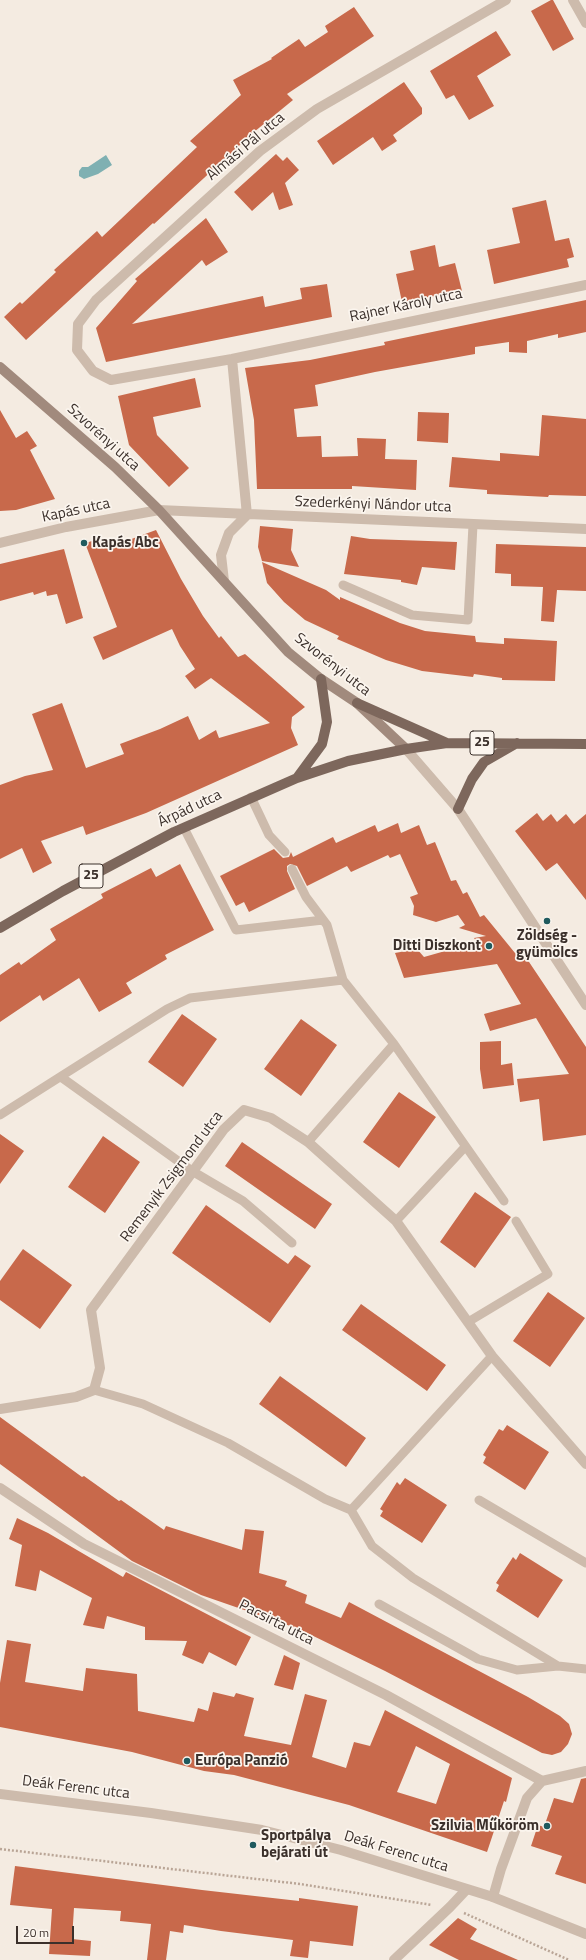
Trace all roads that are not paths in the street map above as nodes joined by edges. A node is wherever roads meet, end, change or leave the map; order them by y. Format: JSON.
{"nodes":[{"id":1,"x":506,"y":0,"type":"edge"},
{"id":2,"x":573,"y":0,"type":"edge"},
{"id":3,"x":586,"y":23,"type":"edge"},
{"id":4,"x":586,"y":285,"type":"edge"},
{"id":5,"x":232,"y":359,"type":"junction"},
{"id":6,"x":0,"y":366,"type":"edge"},
{"id":7,"x":93,"y":371,"type":"joint"},
{"id":8,"x":159,"y":510,"type":"junction"},
{"id":9,"x":247,"y":515,"type":"junction"},
{"id":10,"x":473,"y":525,"type":"junction"},
{"id":11,"x":586,"y":529,"type":"edge"},
{"id":12,"x":0,"y":543,"type":"edge"},
{"id":13,"x":224,"y":581,"type":"junction"},
{"id":14,"x":343,"y":584,"type":"dead end"},
{"id":15,"x":321,"y":679,"type":"junction"},
{"id":16,"x":357,"y":703,"type":"junction"},
{"id":17,"x":518,"y":742,"type":"junction"},
{"id":18,"x":447,"y":743,"type":"junction"},
{"id":19,"x":586,"y":744,"type":"edge"},
{"id":20,"x":406,"y":749,"type":"junction"},
{"id":21,"x":297,"y":778,"type":"junction"},
{"id":22,"x":251,"y":797,"type":"junction"},
{"id":23,"x":458,"y":809,"type":"junction"},
{"id":24,"x":184,"y":828,"type":"junction"},
{"id":25,"x":284,"y":852,"type":"dead end"},
{"id":26,"x":292,"y":869,"type":"dead end"},
{"id":27,"x":323,"y":920,"type":"junction"},
{"id":28,"x":0,"y":928,"type":"edge"},
{"id":29,"x":343,"y":980,"type":"junction"},
{"id":30,"x":586,"y":1005,"type":"edge"},
{"id":31,"x":394,"y":1044,"type":"junction"},
{"id":32,"x":61,"y":1077,"type":"junction"},
{"id":33,"x":0,"y":1116,"type":"edge"},
{"id":34,"x":308,"y":1142,"type":"junction"},
{"id":35,"x":465,"y":1147,"type":"junction"},
{"id":36,"x":192,"y":1171,"type":"junction"},
{"id":37,"x":504,"y":1201,"type":"dead end"},
{"id":38,"x":396,"y":1221,"type":"junction"},
{"id":39,"x":516,"y":1221,"type":"dead end"},
{"id":40,"x":292,"y":1243,"type":"dead end"},
{"id":41,"x":468,"y":1322,"type":"junction"},
{"id":42,"x":492,"y":1356,"type":"junction"},
{"id":43,"x":94,"y":1390,"type":"junction"},
{"id":44,"x":0,"y":1409,"type":"edge"},
{"id":45,"x":586,"y":1464,"type":"edge"},
{"id":46,"x":0,"y":1488,"type":"edge"},
{"id":47,"x":479,"y":1500,"type":"dead end"},
{"id":48,"x":351,"y":1510,"type":"junction"},
{"id":49,"x":586,"y":1563,"type":"edge"},
{"id":50,"x":379,"y":1604,"type":"dead end"},
{"id":51,"x":558,"y":1666,"type":"junction"},
{"id":52,"x":586,"y":1670,"type":"edge"},
{"id":53,"x":586,"y":1772,"type":"edge"},
{"id":54,"x":542,"y":1781,"type":"junction"},
{"id":55,"x":0,"y":1794,"type":"edge"},
{"id":56,"x":466,"y":1890,"type":"junction"},
{"id":57,"x":493,"y":1897,"type":"junction"},
{"id":58,"x":586,"y":1934,"type":"edge"},
{"id":59,"x":394,"y":1960,"type":"edge"}],
"edges":[{"from":1,"to":7,"type":"street","name":"Almási Pál utca"},
{"from":2,"to":3,"type":"street"},
{"from":4,"to":5,"type":"street","name":"Rajner Károly utca"},
{"from":5,"to":7,"type":"street","name":"Rajner Károly utca"},
{"from":5,"to":9,"type":"street"},
{"from":6,"to":8,"type":"main road","name":"Szvorényi utca"},
{"from":8,"to":9,"type":"street","name":"Szederkényi Nándor utca"},
{"from":8,"to":12,"type":"street","name":"Kapás utca"},
{"from":8,"to":13,"type":"main road","name":"Szvorényi utca"},
{"from":9,"to":10,"type":"street","name":"Szederkényi Nándor utca"},
{"from":9,"to":13,"type":"street"},
{"from":10,"to":11,"type":"street","name":"Szederkényi Nándor utca"},
{"from":10,"to":14,"type":"lane"},
{"from":13,"to":15,"type":"main road","name":"Szvorényi utca"},
{"from":15,"to":16,"type":"main road","name":"Szvorényi utca"},
{"from":15,"to":21,"type":"main road"},
{"from":16,"to":18,"type":"main road"},
{"from":16,"to":20,"type":"main road","name":"Szvorényi utca"},
{"from":17,"to":18,"type":"main road","number":"25"},
{"from":17,"to":19,"type":"main road","number":"25"},
{"from":17,"to":23,"type":"main road"},
{"from":18,"to":20,"type":"main road","number":"25"},
{"from":20,"to":21,"type":"main road","name":"Árpád utca","number":"25"},
{"from":20,"to":23,"type":"street","name":"Szvorényi utca"},
{"from":21,"to":22,"type":"main road","name":"Árpád utca","number":"25"},
{"from":22,"to":24,"type":"main road","name":"Árpád utca","number":"25"},
{"from":22,"to":25,"type":"lane"},
{"from":23,"to":30,"type":"street","name":"Szvorényi utca"},
{"from":24,"to":27,"type":"lane"},
{"from":24,"to":28,"type":"main road","name":"Árpád utca","number":"25"},
{"from":26,"to":27,"type":"lane"},
{"from":27,"to":29,"type":"lane"},
{"from":29,"to":31,"type":"lane"},
{"from":29,"to":32,"type":"lane"},
{"from":31,"to":34,"type":"lane"},
{"from":31,"to":35,"type":"lane"},
{"from":32,"to":33,"type":"lane"},
{"from":32,"to":36,"type":"lane"},
{"from":34,"to":36,"type":"street","name":"Remenyik Zsigmond utca"},
{"from":34,"to":38,"type":"street","name":"Remenyik Zsigmond utca"},
{"from":35,"to":37,"type":"lane"},
{"from":35,"to":38,"type":"lane"},
{"from":36,"to":40,"type":"lane"},
{"from":36,"to":43,"type":"street","name":"Remenyik Zsigmond utca"},
{"from":38,"to":41,"type":"street","name":"Remenyik Zsigmond utca"},
{"from":39,"to":41,"type":"lane"},
{"from":41,"to":42,"type":"street","name":"Remenyik Zsigmond utca"},
{"from":42,"to":45,"type":"street","name":"Remenyik Zsigmond utca"},
{"from":42,"to":48,"type":"lane"},
{"from":43,"to":44,"type":"street"},
{"from":43,"to":48,"type":"lane"},
{"from":46,"to":54,"type":"street","name":"Pacsirta utca"},
{"from":47,"to":49,"type":"lane"},
{"from":48,"to":51,"type":"lane"},
{"from":50,"to":51,"type":"lane"},
{"from":51,"to":52,"type":"lane"},
{"from":53,"to":54,"type":"street"},
{"from":54,"to":57,"type":"street"},
{"from":55,"to":56,"type":"street","name":"Deák Ferenc utca"},
{"from":56,"to":57,"type":"street","name":"Deák Ferenc utca"},
{"from":56,"to":59,"type":"street"},
{"from":57,"to":58,"type":"street","name":"Deák Ferenc utca"}]}
